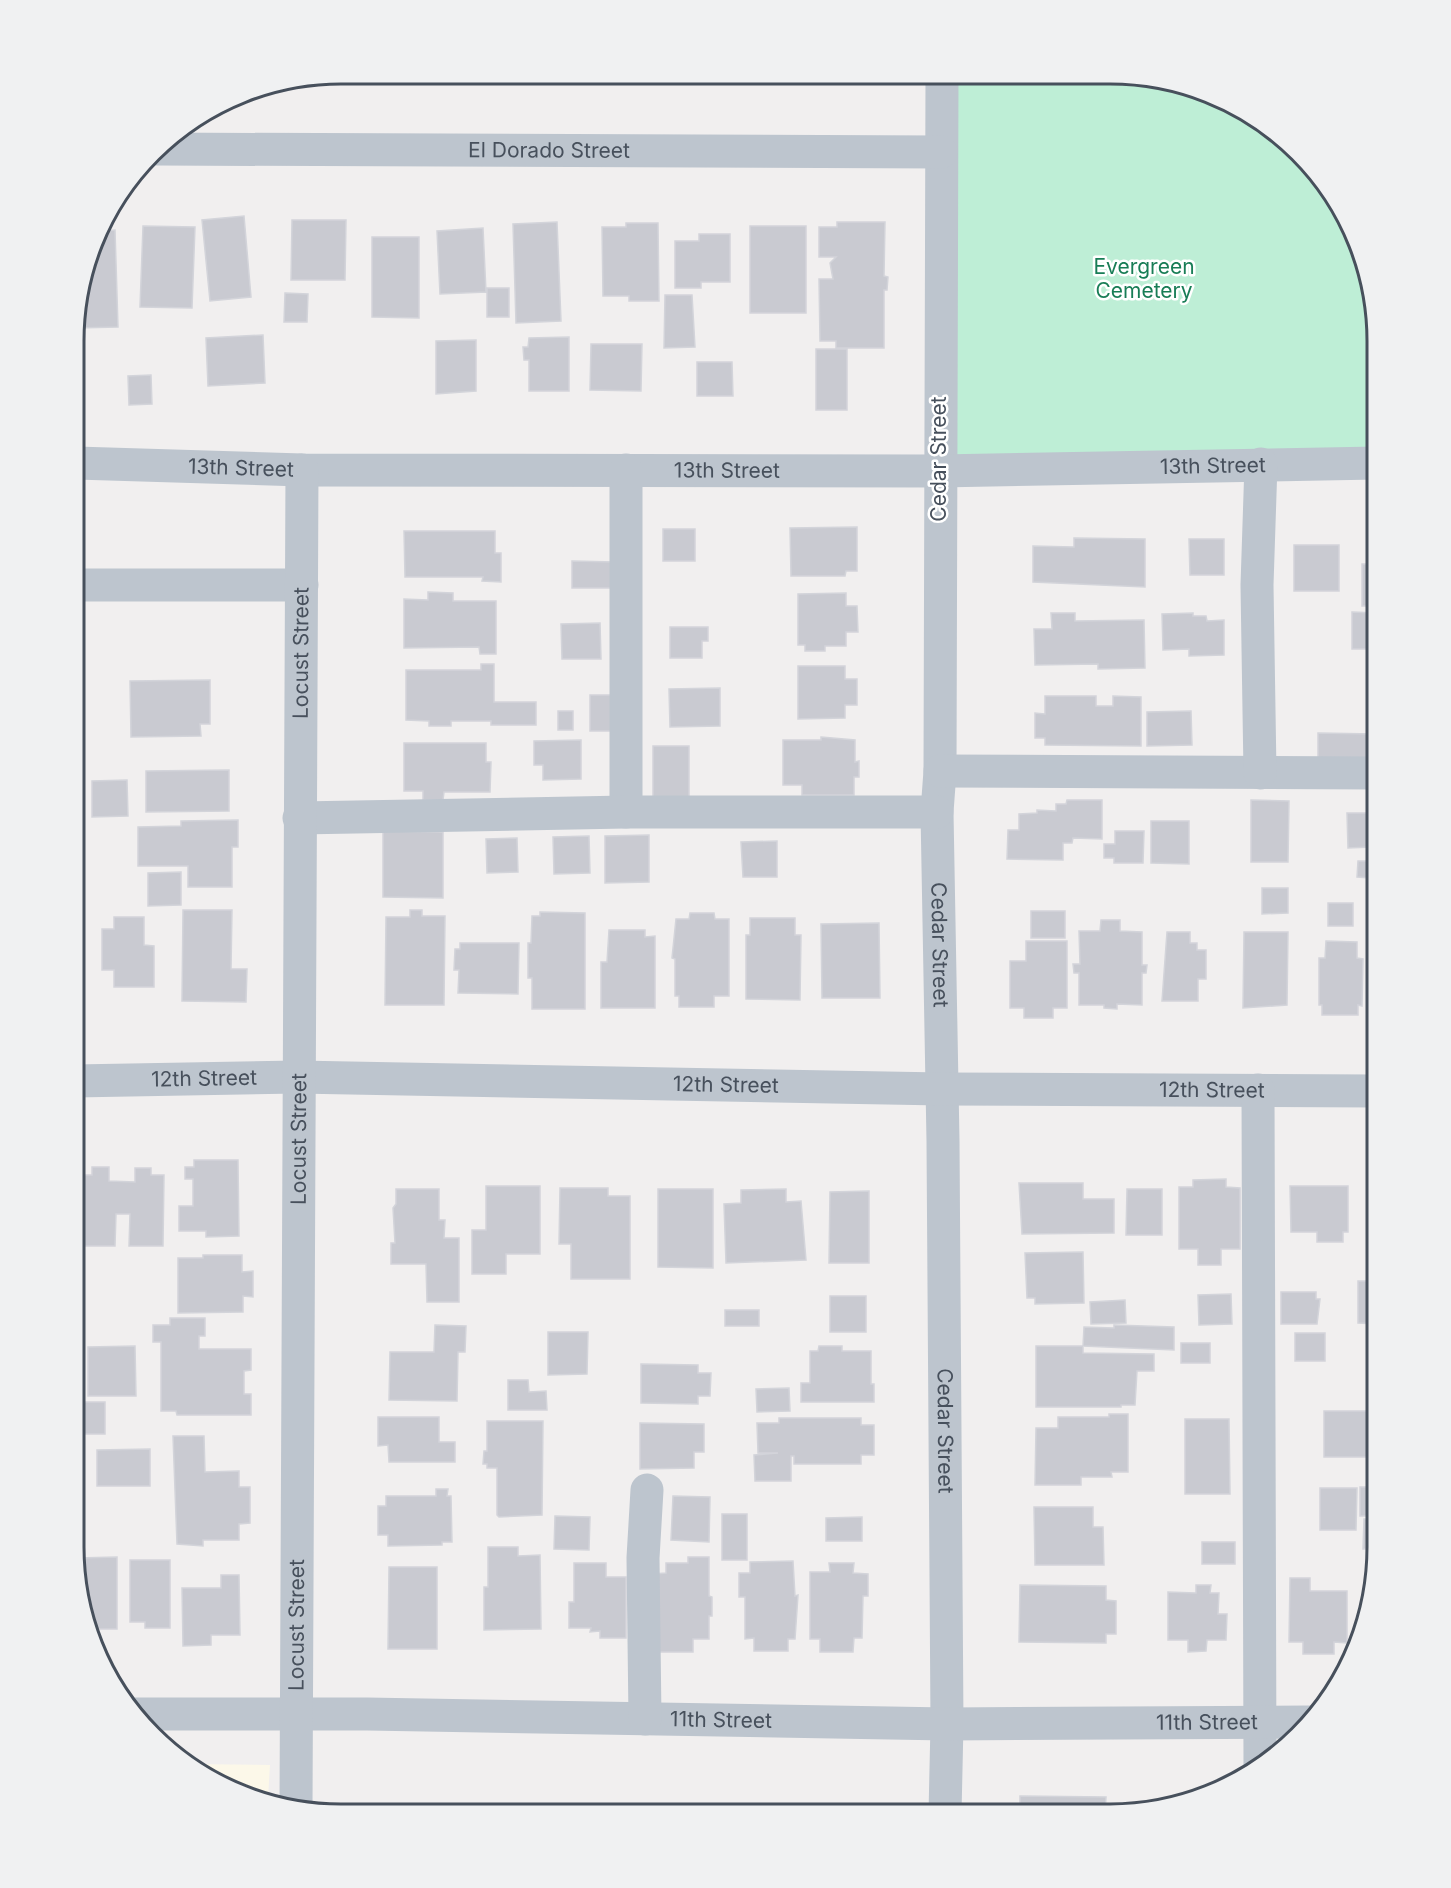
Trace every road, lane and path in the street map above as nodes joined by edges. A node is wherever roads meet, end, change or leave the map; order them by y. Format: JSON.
{"nodes":[{"id":1,"x":942,"y":84,"type":"edge"},
{"id":2,"x":170,"y":149,"type":"edge"},
{"id":3,"x":941,"y":152,"type":"junction"},
{"id":4,"x":84,"y":463,"type":"edge"},
{"id":5,"x":1367,"y":463,"type":"edge"},
{"id":6,"x":1261,"y":465,"type":"junction"},
{"id":7,"x":302,"y":470,"type":"junction"},
{"id":8,"x":626,"y":471,"type":"junction"},
{"id":9,"x":939,"y":471,"type":"junction"},
{"id":10,"x":84,"y":585,"type":"edge"},
{"id":11,"x":302,"y":585,"type":"junction"},
{"id":12,"x":940,"y":771,"type":"junction"},
{"id":13,"x":1260,"y":772,"type":"junction"},
{"id":14,"x":1367,"y":773,"type":"edge"},
{"id":15,"x":626,"y":812,"type":"junction"},
{"id":16,"x":937,"y":812,"type":"junction"},
{"id":17,"x":300,"y":818,"type":"junction"},
{"id":18,"x":297,"y":1077,"type":"junction"},
{"id":19,"x":84,"y":1081,"type":"edge"},
{"id":20,"x":942,"y":1089,"type":"junction"},
{"id":21,"x":1258,"y":1090,"type":"junction"},
{"id":22,"x":1367,"y":1090,"type":"edge"},
{"id":23,"x":647,"y":1490,"type":"dead end"},
{"id":24,"x":295,"y":1713,"type":"junction"},
{"id":25,"x":145,"y":1714,"type":"edge"},
{"id":26,"x":645,"y":1719,"type":"junction"},
{"id":27,"x":1259,"y":1722,"type":"junction"},
{"id":28,"x":1298,"y":1722,"type":"edge"},
{"id":29,"x":947,"y":1724,"type":"junction"},
{"id":30,"x":1260,"y":1756,"type":"edge"},
{"id":31,"x":296,"y":1800,"type":"edge"},
{"id":32,"x":945,"y":1804,"type":"edge"}],
"edges":[{"from":1,"to":3,"type":"street","name":"Cedar Street"},
{"from":2,"to":3,"type":"street","name":"El Dorado Street"},
{"from":3,"to":9,"type":"street","name":"Cedar Street"},
{"from":4,"to":7,"type":"street","name":"13th Street"},
{"from":5,"to":6,"type":"street","name":"13th Street"},
{"from":6,"to":9,"type":"street","name":"13th Street"},
{"from":6,"to":13,"type":"street"},
{"from":7,"to":8,"type":"street","name":"13th Street"},
{"from":7,"to":11,"type":"street","name":"Locust Street"},
{"from":8,"to":9,"type":"street","name":"13th Street"},
{"from":8,"to":15,"type":"street"},
{"from":9,"to":12,"type":"street","name":"Cedar Street"},
{"from":10,"to":11,"type":"street"},
{"from":11,"to":17,"type":"street","name":"Locust Street"},
{"from":12,"to":13,"type":"street"},
{"from":12,"to":16,"type":"street","name":"Cedar Street"},
{"from":13,"to":14,"type":"street"},
{"from":15,"to":16,"type":"street"},
{"from":15,"to":17,"type":"street"},
{"from":16,"to":20,"type":"street","name":"Cedar Street"},
{"from":17,"to":18,"type":"street","name":"Locust Street"},
{"from":18,"to":19,"type":"street","name":"12th Street"},
{"from":18,"to":20,"type":"street","name":"12th Street"},
{"from":18,"to":24,"type":"street","name":"Locust Street"},
{"from":20,"to":21,"type":"street","name":"12th Street"},
{"from":20,"to":29,"type":"street","name":"Cedar Street"},
{"from":21,"to":22,"type":"street","name":"12th Street"},
{"from":21,"to":27,"type":"street"},
{"from":23,"to":26,"type":"street"},
{"from":24,"to":25,"type":"street","name":"11th Street"},
{"from":24,"to":26,"type":"street","name":"11th Street"},
{"from":24,"to":31,"type":"street","name":"Locust Street"},
{"from":26,"to":29,"type":"street","name":"11th Street"},
{"from":27,"to":28,"type":"street","name":"11th Street"},
{"from":27,"to":29,"type":"street","name":"11th Street"},
{"from":27,"to":30,"type":"street"},
{"from":29,"to":32,"type":"street","name":"Cedar Street"}]}
